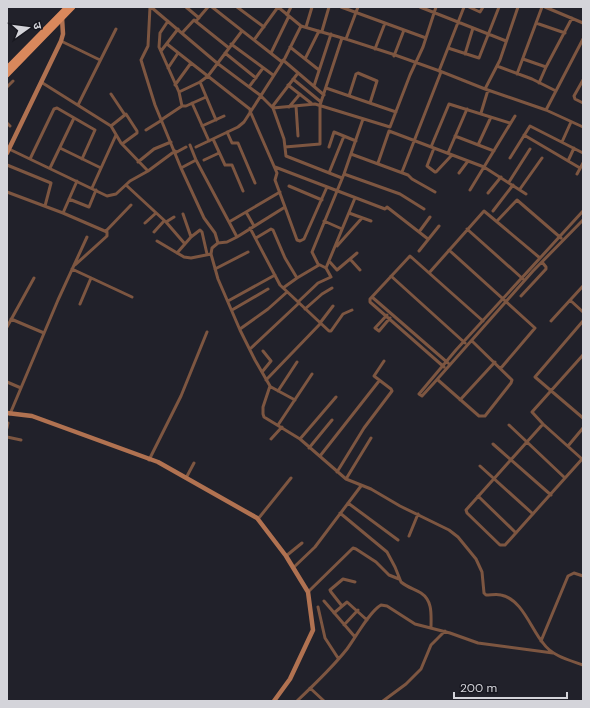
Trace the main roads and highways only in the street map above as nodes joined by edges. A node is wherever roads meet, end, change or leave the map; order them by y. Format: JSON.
{"nodes":[{"id":1,"x":67,"y":7,"type":"edge"},
{"id":2,"x":73,"y":7,"type":"edge"},
{"id":3,"x":7,"y":68,"type":"edge"},
{"id":4,"x":7,"y":75,"type":"edge"}],
"edges":[{"from":1,"to":3,"type":"main road"},
{"from":2,"to":4,"type":"main road"}]}
